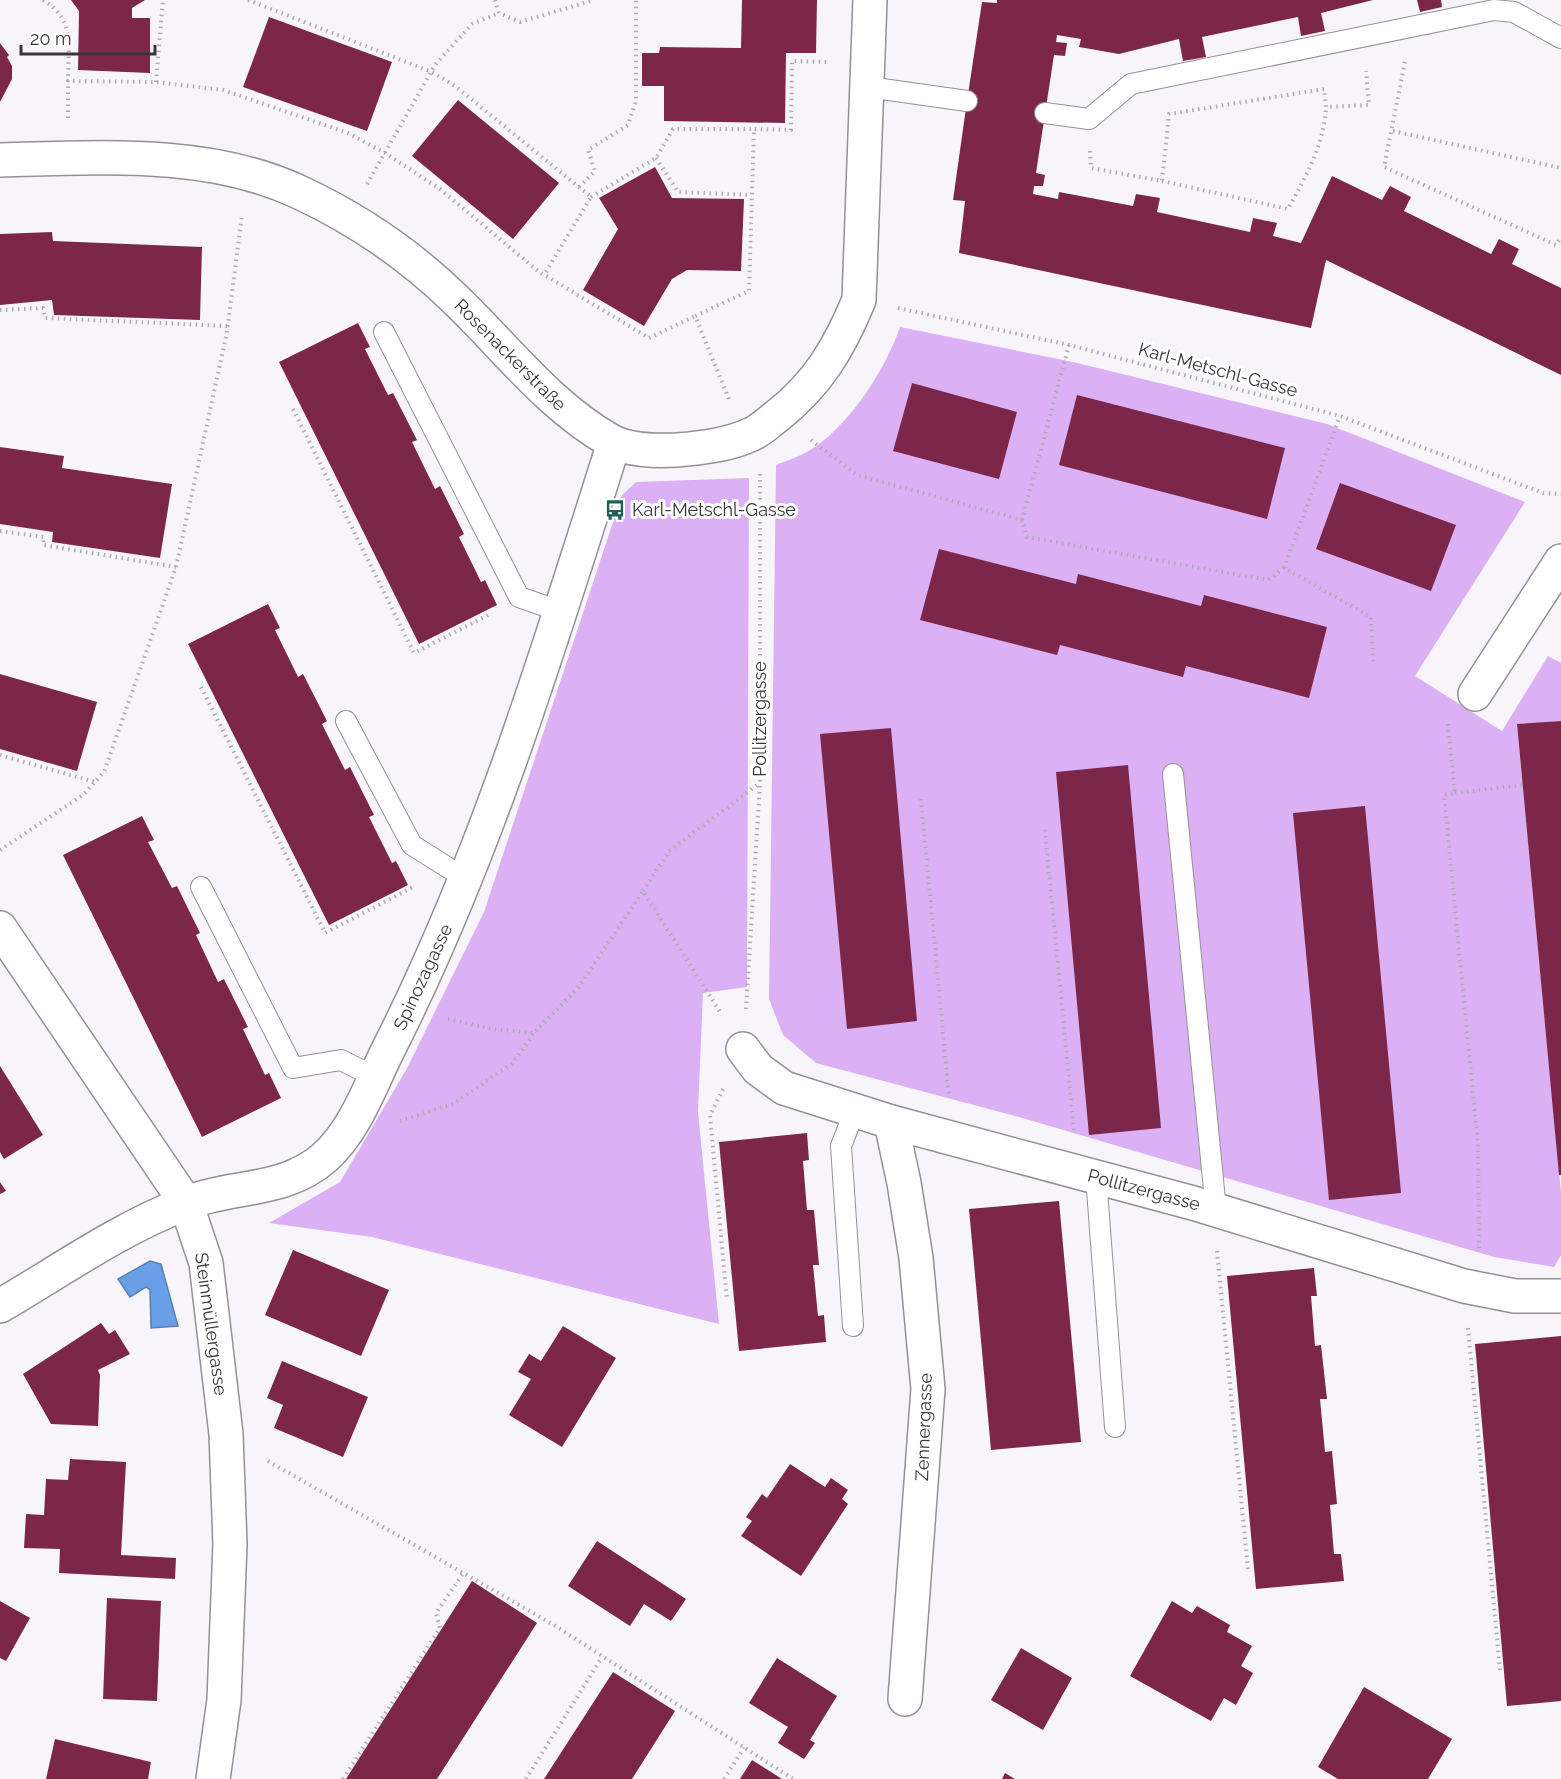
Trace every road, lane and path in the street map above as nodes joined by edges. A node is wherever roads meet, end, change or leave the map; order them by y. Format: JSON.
{"nodes":[{"id":1,"x":43,"y":0,"type":"edge"},
{"id":2,"x":163,"y":0,"type":"edge"},
{"id":3,"x":248,"y":0,"type":"edge"},
{"id":4,"x":495,"y":0,"type":"edge"},
{"id":5,"x":594,"y":0,"type":"edge"},
{"id":6,"x":636,"y":0,"type":"edge"},
{"id":7,"x":870,"y":0,"type":"edge"},
{"id":8,"x":499,"y":13,"type":"junction"},
{"id":9,"x":1400,"y":29,"type":"junction"},
{"id":10,"x":1561,"y":38,"type":"edge"},
{"id":11,"x":1366,"y":67,"type":"dead end"},
{"id":12,"x":432,"y":72,"type":"junction"},
{"id":13,"x":68,"y":81,"type":"dead end"},
{"id":14,"x":156,"y":82,"type":"dead end"},
{"id":15,"x":867,"y":87,"type":"junction"},
{"id":16,"x":967,"y":101,"type":"dead end"},
{"id":17,"x":1326,"y":107,"type":"junction"},
{"id":18,"x":1045,"y":112,"type":"dead end"},
{"id":19,"x":1089,"y":119,"type":"junction"},
{"id":20,"x":754,"y":129,"type":"junction"},
{"id":21,"x":1393,"y":131,"type":"junction"},
{"id":22,"x":656,"y":158,"type":"junction"},
{"id":23,"x":0,"y":160,"type":"edge"},
{"id":24,"x":1561,"y":168,"type":"edge"},
{"id":25,"x":249,"y":174,"type":"junction"},
{"id":26,"x":1162,"y":181,"type":"junction"},
{"id":27,"x":579,"y":187,"type":"junction"},
{"id":28,"x":364,"y":188,"type":"dead end"},
{"id":29,"x":751,"y":195,"type":"junction"},
{"id":30,"x":591,"y":197,"type":"junction"},
{"id":31,"x":1561,"y":238,"type":"edge"},
{"id":32,"x":524,"y":262,"type":"dead end"},
{"id":33,"x":544,"y":275,"type":"junction"},
{"id":34,"x":859,"y":300,"type":"junction"},
{"id":35,"x":0,"y":310,"type":"edge"},
{"id":36,"x":695,"y":316,"type":"junction"},
{"id":37,"x":228,"y":326,"type":"junction"},
{"id":38,"x":384,"y":332,"type":"dead end"},
{"id":39,"x":1069,"y":345,"type":"junction"},
{"id":40,"x":293,"y":410,"type":"dead end"},
{"id":41,"x":1340,"y":416,"type":"junction"},
{"id":42,"x":753,"y":434,"type":"junction"},
{"id":43,"x":614,"y":442,"type":"junction"},
{"id":44,"x":801,"y":445,"type":"dead end"},
{"id":45,"x":1561,"y":494,"type":"edge"},
{"id":46,"x":1022,"y":520,"type":"junction"},
{"id":47,"x":0,"y":531,"type":"edge"},
{"id":48,"x":1561,"y":561,"type":"edge"},
{"id":49,"x":176,"y":567,"type":"junction"},
{"id":50,"x":1284,"y":568,"type":"junction"},
{"id":51,"x":499,"y":609,"type":"dead end"},
{"id":52,"x":559,"y":612,"type":"junction"},
{"id":53,"x":1373,"y":662,"type":"dead end"},
{"id":54,"x":201,"y":687,"type":"dead end"},
{"id":55,"x":1475,"y":694,"type":"joint"},
{"id":56,"x":346,"y":721,"type":"dead end"},
{"id":57,"x":0,"y":755,"type":"edge"},
{"id":58,"x":1173,"y":774,"type":"dead end"},
{"id":59,"x":95,"y":782,"type":"junction"},
{"id":60,"x":760,"y":783,"type":"junction"},
{"id":61,"x":1523,"y":785,"type":"dead end"},
{"id":62,"x":1455,"y":793,"type":"junction"},
{"id":63,"x":921,"y":799,"type":"dead end"},
{"id":64,"x":1045,"y":830,"type":"dead end"},
{"id":65,"x":0,"y":850,"type":"edge"},
{"id":66,"x":466,"y":879,"type":"junction"},
{"id":67,"x":418,"y":885,"type":"dead end"},
{"id":68,"x":201,"y":887,"type":"dead end"},
{"id":69,"x":643,"y":891,"type":"junction"},
{"id":70,"x":0,"y":928,"type":"edge"},
{"id":71,"x":408,"y":1010,"type":"junction"},
{"id":72,"x":534,"y":1034,"type":"junction"},
{"id":73,"x":743,"y":1049,"type":"junction"},
{"id":74,"x":375,"y":1077,"type":"junction"},
{"id":75,"x":950,"y":1105,"type":"dead end"},
{"id":76,"x":855,"y":1110,"type":"junction"},
{"id":77,"x":891,"y":1122,"type":"junction"},
{"id":78,"x":346,"y":1133,"type":"junction"},
{"id":79,"x":1075,"y":1142,"type":"dead end"},
{"id":80,"x":1096,"y":1177,"type":"junction"},
{"id":81,"x":186,"y":1203,"type":"junction"},
{"id":82,"x":1215,"y":1210,"type":"junction"},
{"id":83,"x":1479,"y":1255,"type":"dead end"},
{"id":84,"x":1464,"y":1286,"type":"junction"},
{"id":85,"x":1561,"y":1296,"type":"edge"},
{"id":86,"x":727,"y":1301,"type":"dead end"},
{"id":87,"x":0,"y":1306,"type":"edge"},
{"id":88,"x":853,"y":1326,"type":"dead end"},
{"id":89,"x":1116,"y":1427,"type":"dead end"},
{"id":90,"x":264,"y":1459,"type":"dead end"},
{"id":91,"x":1248,"y":1570,"type":"dead end"},
{"id":92,"x":464,"y":1572,"type":"junction"},
{"id":93,"x":602,"y":1657,"type":"junction"},
{"id":94,"x":1500,"y":1670,"type":"dead end"},
{"id":95,"x":905,"y":1699,"type":"dead end"},
{"id":96,"x":744,"y":1748,"type":"junction"},
{"id":97,"x":213,"y":1779,"type":"edge"},
{"id":98,"x":343,"y":1779,"type":"edge"},
{"id":99,"x":526,"y":1779,"type":"edge"},
{"id":100,"x":724,"y":1779,"type":"edge"},
{"id":101,"x":793,"y":1779,"type":"edge"}],
"edges":[{"from":1,"to":13,"type":"path"},
{"from":2,"to":14,"type":"path"},
{"from":3,"to":12,"type":"path"},
{"from":4,"to":8,"type":"path"},
{"from":5,"to":8,"type":"path"},
{"from":6,"to":27,"type":"path"},
{"from":7,"to":15,"type":"street","name":"Rosenackerstraße"},
{"from":8,"to":12,"type":"path"},
{"from":9,"to":10,"type":"lane"},
{"from":9,"to":19,"type":"lane"},
{"from":9,"to":21,"type":"path"},
{"from":11,"to":17,"type":"path"},
{"from":12,"to":27,"type":"path"},
{"from":12,"to":28,"type":"path"},
{"from":15,"to":16,"type":"lane"},
{"from":15,"to":20,"type":"path"},
{"from":15,"to":34,"type":"street","name":"Rosenackerstraße"},
{"from":17,"to":26,"type":"path"},
{"from":17,"to":26,"type":"path"},
{"from":18,"to":19,"type":"lane"},
{"from":19,"to":26,"type":"path"},
{"from":20,"to":22,"type":"path"},
{"from":20,"to":29,"type":"path"},
{"from":21,"to":24,"type":"path"},
{"from":21,"to":31,"type":"path"},
{"from":22,"to":29,"type":"path"},
{"from":22,"to":30,"type":"path"},
{"from":23,"to":25,"type":"street","name":"Rosenackerstraße"},
{"from":25,"to":37,"type":"path"},
{"from":25,"to":43,"type":"street","name":"Rosenackerstraße"},
{"from":27,"to":30,"type":"path"},
{"from":29,"to":36,"type":"path"},
{"from":30,"to":33,"type":"path"},
{"from":32,"to":33,"type":"path"},
{"from":33,"to":36,"type":"path"},
{"from":34,"to":39,"type":"path","name":"Karl-Metschl-Gasse"},
{"from":34,"to":42,"type":"street","name":"Rosenackerstraße"},
{"from":35,"to":37,"type":"path"},
{"from":36,"to":42,"type":"path","name":"Pollitzergasse"},
{"from":37,"to":49,"type":"path"},
{"from":38,"to":52,"type":"lane"},
{"from":39,"to":41,"type":"path","name":"Karl-Metschl-Gasse"},
{"from":39,"to":46,"type":"path"},
{"from":40,"to":51,"type":"path"},
{"from":41,"to":45,"type":"path","name":"Karl-Metschl-Gasse"},
{"from":41,"to":50,"type":"path"},
{"from":42,"to":43,"type":"street","name":"Rosenackerstraße"},
{"from":42,"to":60,"type":"path","name":"Pollitzergasse"},
{"from":43,"to":52,"type":"street","name":"Spinozagasse"},
{"from":44,"to":46,"type":"path"},
{"from":46,"to":50,"type":"path"},
{"from":47,"to":49,"type":"path"},
{"from":48,"to":55,"type":"street"},
{"from":49,"to":59,"type":"path"},
{"from":50,"to":53,"type":"path"},
{"from":52,"to":66,"type":"street","name":"Spinozagasse"},
{"from":54,"to":67,"type":"path"},
{"from":55,"to":62,"type":"path"},
{"from":56,"to":66,"type":"lane"},
{"from":57,"to":59,"type":"path"},
{"from":58,"to":82,"type":"lane"},
{"from":59,"to":65,"type":"path"},
{"from":60,"to":69,"type":"path"},
{"from":60,"to":73,"type":"path","name":"Pollitzergasse"},
{"from":61,"to":62,"type":"path"},
{"from":62,"to":83,"type":"path"},
{"from":63,"to":75,"type":"path"},
{"from":64,"to":79,"type":"path"},
{"from":66,"to":71,"type":"street","name":"Spinozagasse"},
{"from":68,"to":74,"type":"lane"},
{"from":69,"to":72,"type":"path"},
{"from":69,"to":73,"type":"path"},
{"from":70,"to":81,"type":"street","name":"Steinmüllergasse"},
{"from":71,"to":72,"type":"path"},
{"from":71,"to":74,"type":"street","name":"Spinozagasse"},
{"from":72,"to":78,"type":"path"},
{"from":73,"to":76,"type":"street","name":"Pollitzergasse"},
{"from":73,"to":86,"type":"path"},
{"from":74,"to":78,"type":"street","name":"Spinozagasse"},
{"from":76,"to":77,"type":"street","name":"Pollitzergasse"},
{"from":76,"to":88,"type":"lane"},
{"from":77,"to":80,"type":"street","name":"Pollitzergasse"},
{"from":77,"to":95,"type":"street","name":"Zennergasse"},
{"from":78,"to":81,"type":"street","name":"Spinozagasse"},
{"from":80,"to":82,"type":"street","name":"Pollitzergasse"},
{"from":80,"to":89,"type":"lane"},
{"from":81,"to":87,"type":"street","name":"Spinozagasse"},
{"from":81,"to":97,"type":"street","name":"Steinmüllergasse"},
{"from":82,"to":84,"type":"street","name":"Pollitzergasse"},
{"from":82,"to":91,"type":"path"},
{"from":84,"to":85,"type":"street","name":"Pollitzergasse"},
{"from":84,"to":94,"type":"path"},
{"from":90,"to":92,"type":"path"},
{"from":92,"to":93,"type":"path"},
{"from":92,"to":98,"type":"path"},
{"from":93,"to":96,"type":"path"},
{"from":93,"to":99,"type":"path"},
{"from":96,"to":100,"type":"path"},
{"from":96,"to":101,"type":"path"}]}
